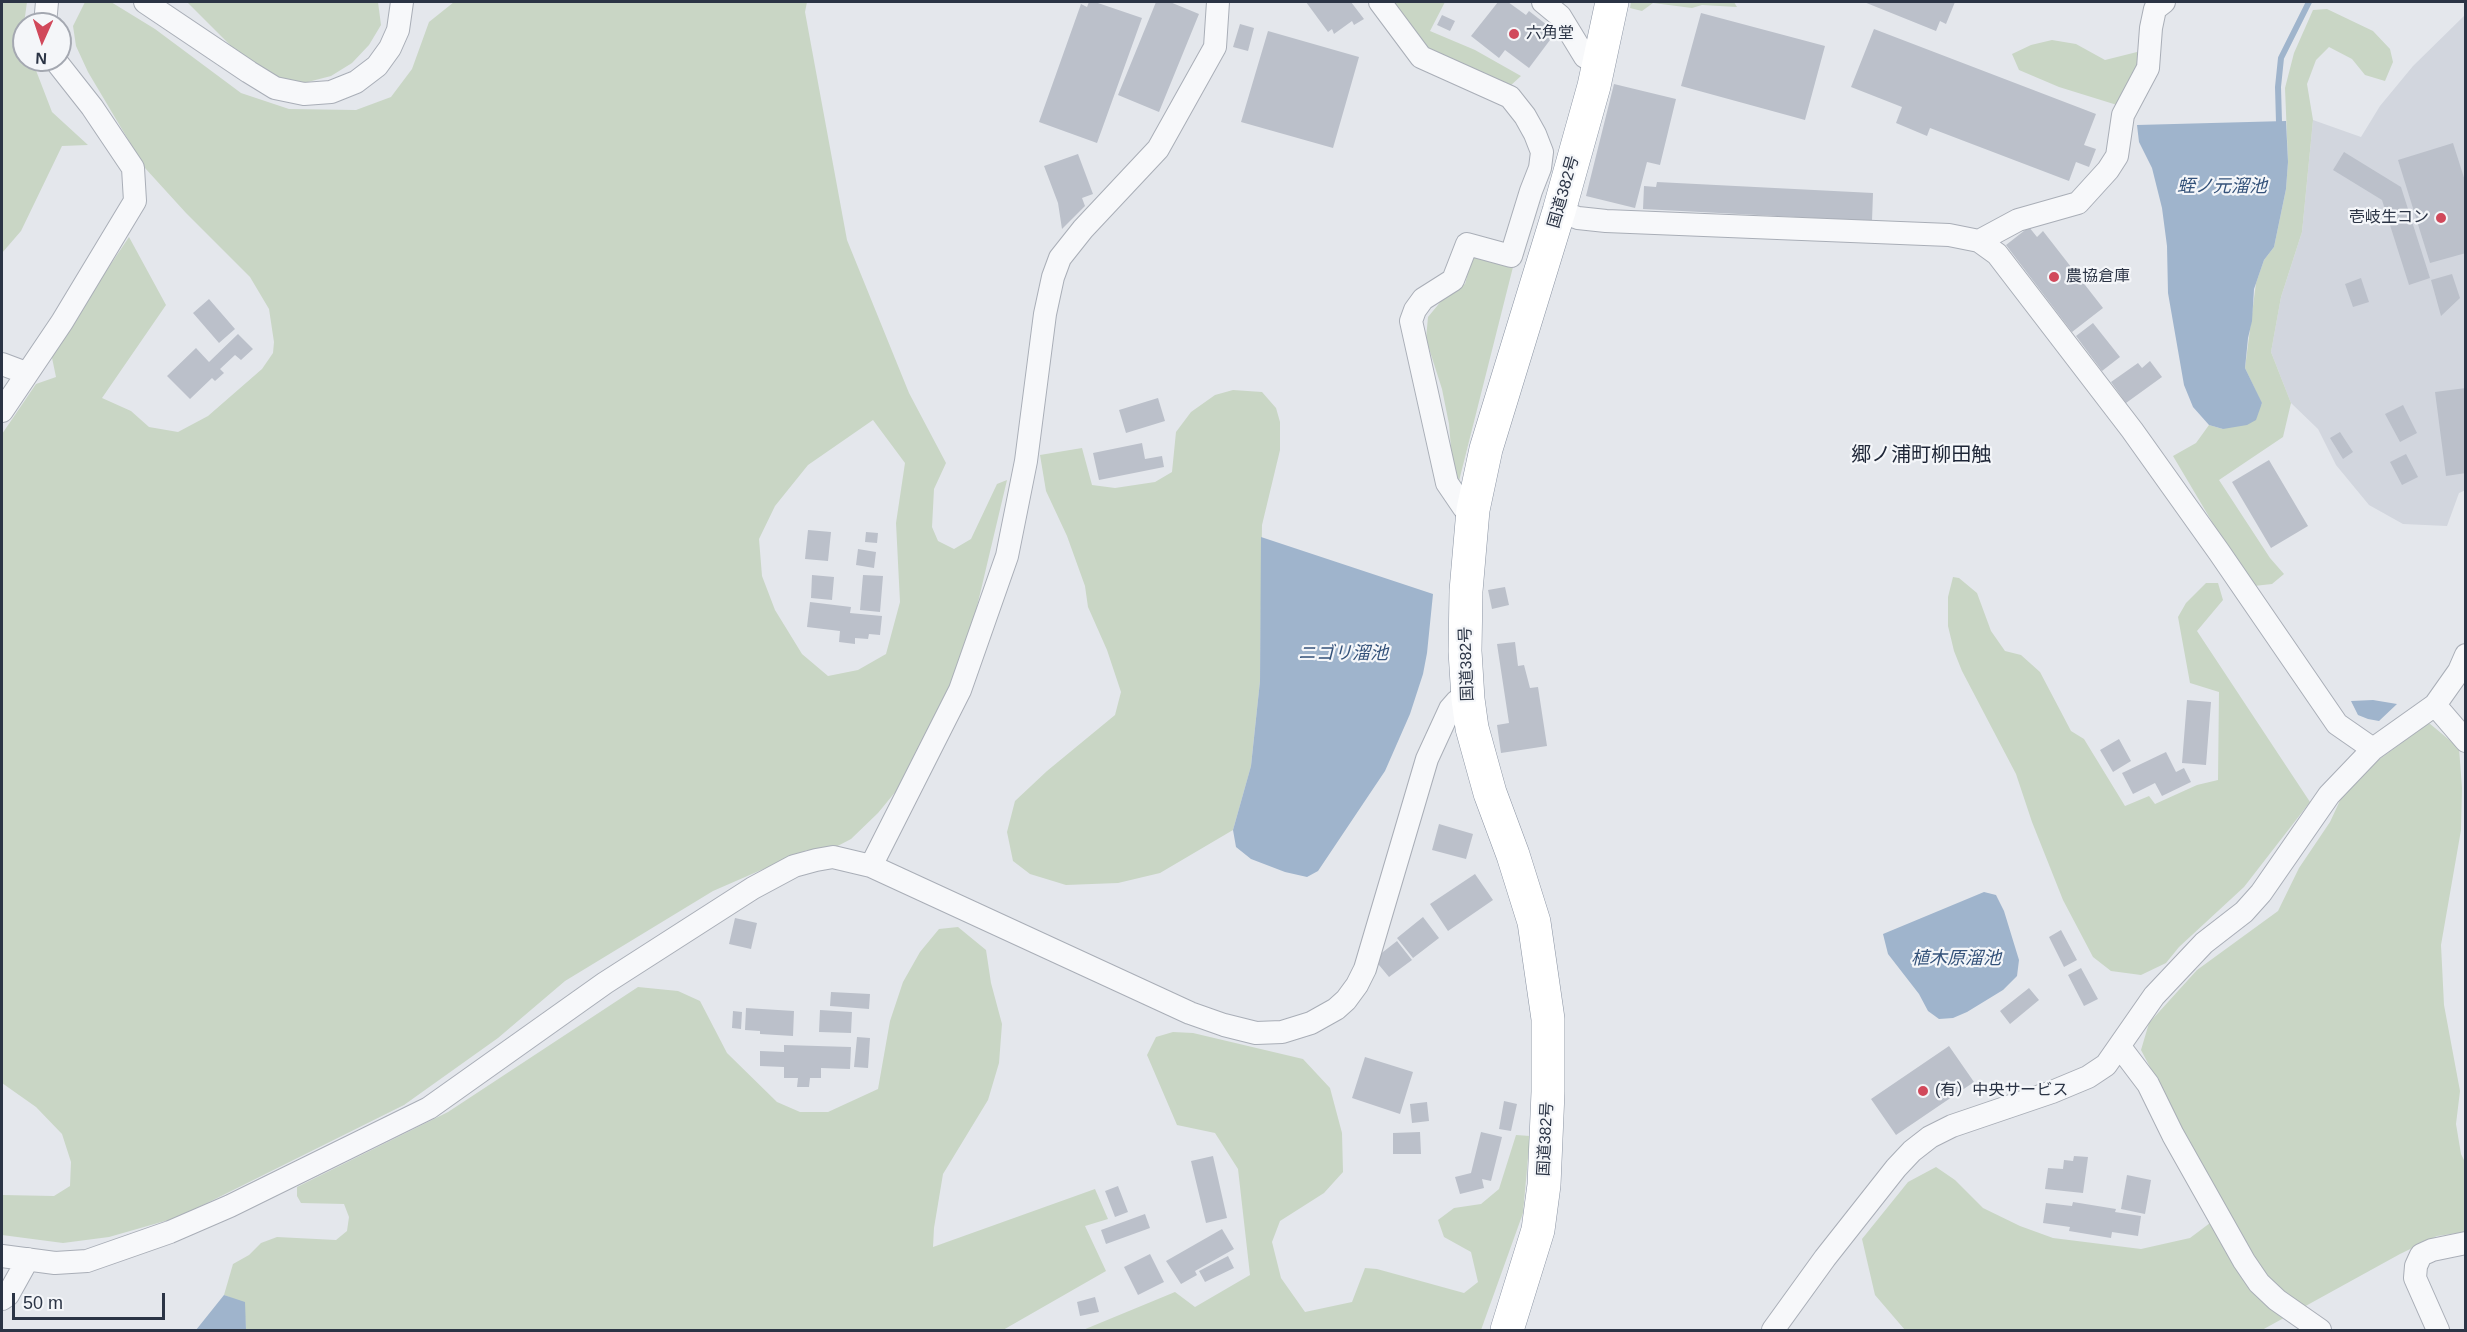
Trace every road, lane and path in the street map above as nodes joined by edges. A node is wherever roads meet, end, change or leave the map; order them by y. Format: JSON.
{"nodes":[{"id":1,"x":145,"y":2,"type":"edge"},
{"id":2,"x":402,"y":2,"type":"edge"},
{"id":3,"x":1218,"y":2,"type":"edge"},
{"id":4,"x":1380,"y":2,"type":"edge"},
{"id":5,"x":1543,"y":2,"type":"edge"},
{"id":6,"x":1612,"y":2,"type":"edge"},
{"id":7,"x":2164,"y":2,"type":"edge"},
{"id":8,"x":1599,"y":63,"type":"junction"},
{"id":9,"x":64,"y":72,"type":"edge"},
{"id":10,"x":1559,"y":211,"type":"junction"},
{"id":11,"x":1978,"y":241,"type":"junction"},
{"id":12,"x":2,"y":364,"type":"edge"},
{"id":13,"x":26,"y":374,"type":"junction"},
{"id":14,"x":2,"y":411,"type":"edge"},
{"id":15,"x":1473,"y":510,"type":"junction"},
{"id":16,"x":2466,"y":655,"type":"edge"},
{"id":17,"x":1468,"y":699,"type":"junction"},
{"id":18,"x":2435,"y":705,"type":"junction"},
{"id":19,"x":2466,"y":741,"type":"edge"},
{"id":20,"x":2373,"y":749,"type":"junction"},
{"id":21,"x":871,"y":866,"type":"junction"},
{"id":22,"x":2121,"y":1047,"type":"junction"},
{"id":23,"x":2466,"y":1244,"type":"edge"},
{"id":24,"x":2,"y":1256,"type":"edge"},
{"id":25,"x":28,"y":1260,"type":"junction"},
{"id":26,"x":2,"y":1299,"type":"edge"},
{"id":27,"x":1507,"y":1330,"type":"edge"},
{"id":28,"x":1773,"y":1330,"type":"edge"},
{"id":29,"x":2320,"y":1330,"type":"edge"},
{"id":30,"x":2438,"y":1330,"type":"edge"}],
"edges":[{"from":1,"to":2,"type":"street"},
{"from":3,"to":21,"type":"street"},
{"from":4,"to":15,"type":"street"},
{"from":5,"to":8,"type":"street"},
{"from":6,"to":8,"type":"highway","name":"国道382号"},
{"from":7,"to":11,"type":"street"},
{"from":8,"to":10,"type":"highway","name":"国道382号"},
{"from":9,"to":13,"type":"street"},
{"from":10,"to":11,"type":"street"},
{"from":10,"to":15,"type":"highway","name":"国道382号"},
{"from":11,"to":20,"type":"street"},
{"from":12,"to":13,"type":"street"},
{"from":13,"to":14,"type":"street"},
{"from":15,"to":17,"type":"highway","name":"国道382号"},
{"from":16,"to":18,"type":"street"},
{"from":17,"to":21,"type":"street"},
{"from":17,"to":27,"type":"highway","name":"国道382号"},
{"from":18,"to":19,"type":"street"},
{"from":18,"to":20,"type":"street"},
{"from":20,"to":22,"type":"street"},
{"from":21,"to":25,"type":"street"},
{"from":22,"to":28,"type":"street"},
{"from":22,"to":29,"type":"street"},
{"from":23,"to":30,"type":"street"},
{"from":24,"to":25,"type":"street"},
{"from":25,"to":26,"type":"street"}]}
